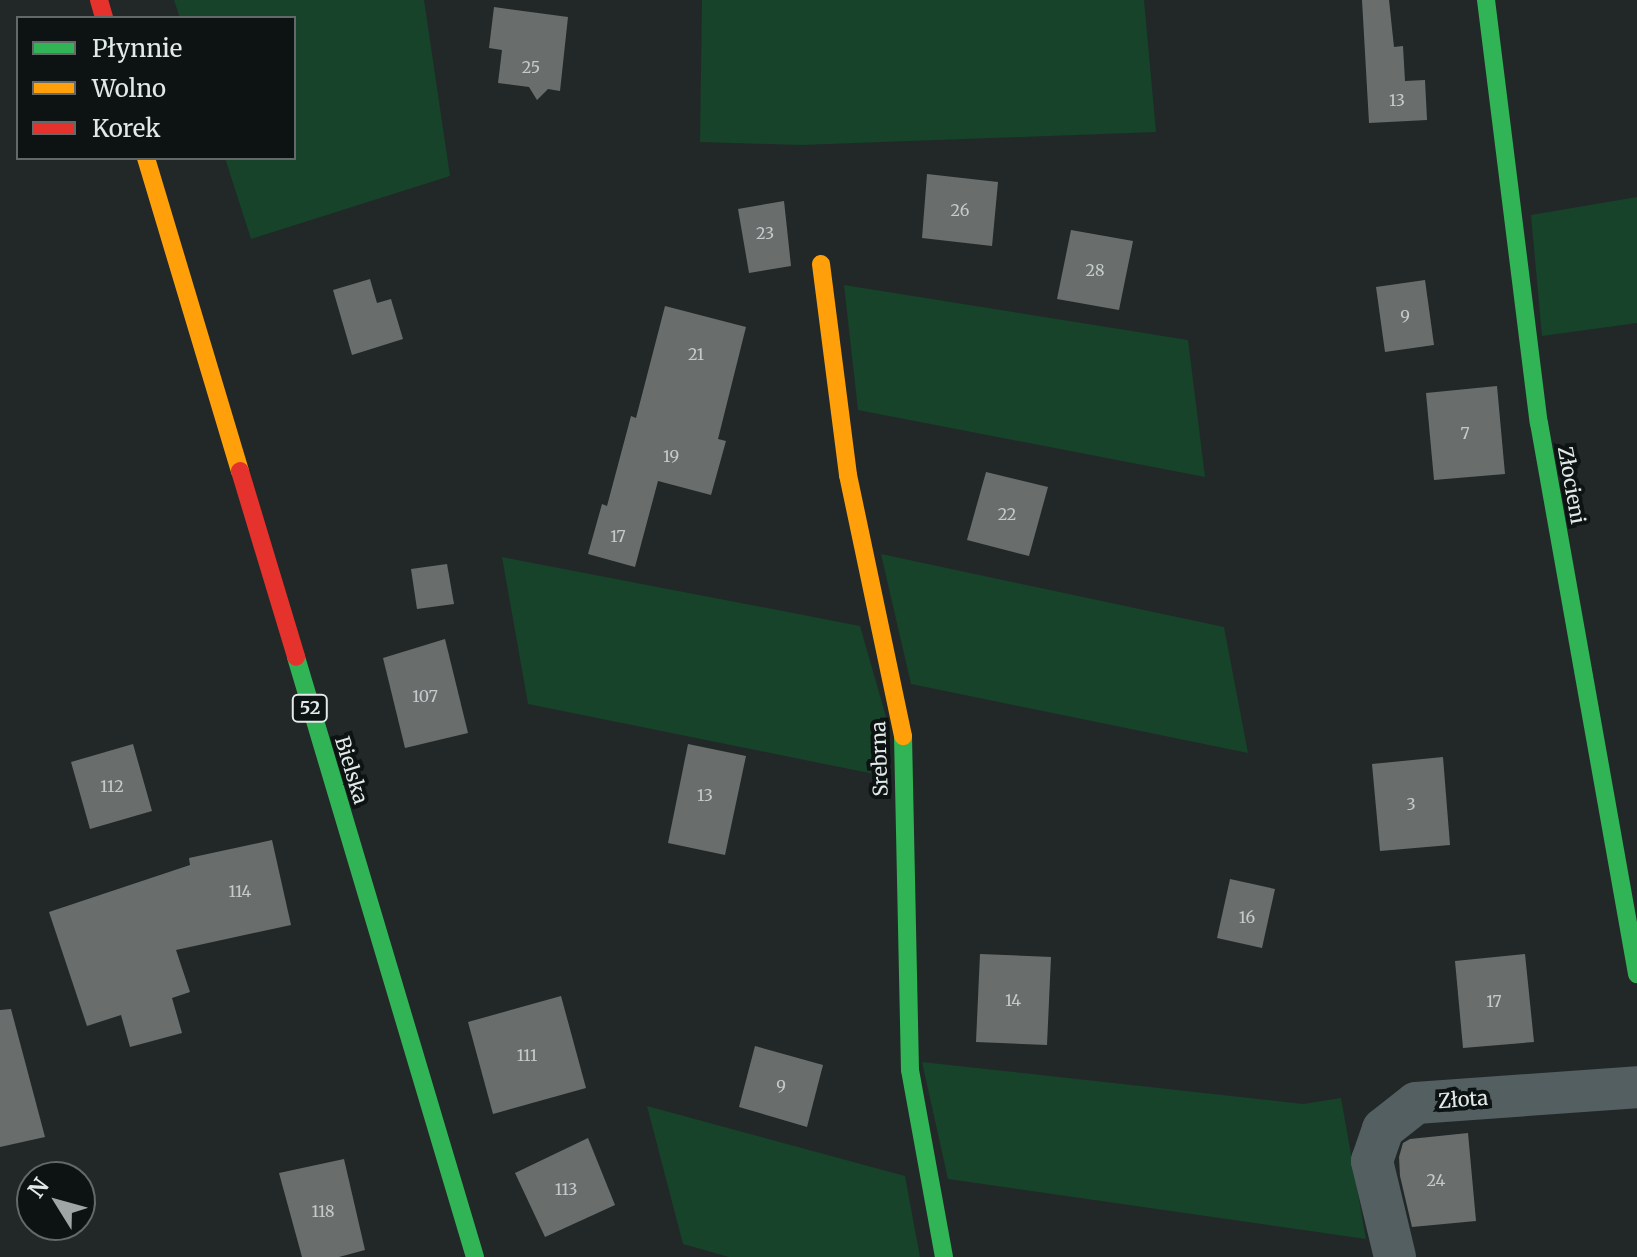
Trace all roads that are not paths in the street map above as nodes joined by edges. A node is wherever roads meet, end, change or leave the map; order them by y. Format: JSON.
{"nodes":[{"id":1,"x":1486,"y":0,"type":"edge"},
{"id":2,"x":147,"y":160,"type":"edge"},
{"id":3,"x":821,"y":264,"type":"dead end"},
{"id":4,"x":1637,"y":974,"type":"edge"},
{"id":5,"x":1637,"y":1087,"type":"edge"},
{"id":6,"x":475,"y":1257,"type":"edge"},
{"id":7,"x":944,"y":1257,"type":"edge"},
{"id":8,"x":1395,"y":1257,"type":"edge"}],
"edges":[{"from":1,"to":4,"type":"street","name":"Złocieni"},
{"from":2,"to":6,"type":"street","name":"Bielska","number":"52"},
{"from":3,"to":7,"type":"street","name":"Srebrna"},
{"from":5,"to":8,"type":"street","name":"Złota"}]}
